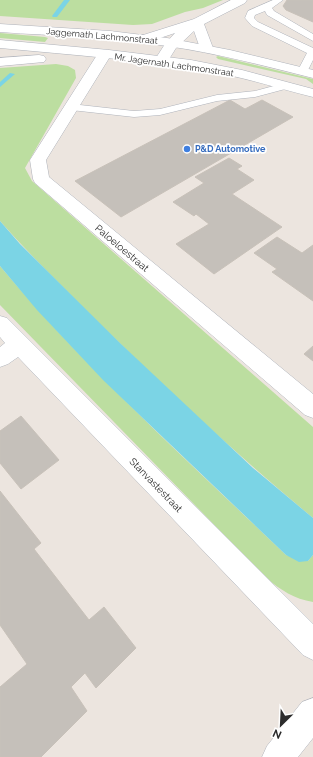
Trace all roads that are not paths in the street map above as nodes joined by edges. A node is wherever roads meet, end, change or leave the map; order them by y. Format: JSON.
{"nodes":[{"id":1,"x":241,"y":0,"type":"edge"},
{"id":2,"x":279,"y":0,"type":"edge"},
{"id":3,"x":267,"y":7,"type":"junction"},
{"id":4,"x":197,"y":22,"type":"junction"},
{"id":5,"x":0,"y":28,"type":"edge"},
{"id":6,"x":145,"y":38,"type":"junction"},
{"id":7,"x":313,"y":38,"type":"edge"},
{"id":8,"x":173,"y":43,"type":"junction"},
{"id":9,"x":0,"y":44,"type":"edge"},
{"id":10,"x":206,"y":48,"type":"junction"},
{"id":11,"x":313,"y":52,"type":"edge"},
{"id":12,"x":104,"y":55,"type":"junction"},
{"id":13,"x":161,"y":61,"type":"junction"},
{"id":14,"x":0,"y":62,"type":"edge"},
{"id":15,"x":307,"y":73,"type":"edge"},
{"id":16,"x":286,"y":86,"type":"junction"},
{"id":17,"x":313,"y":93,"type":"edge"},
{"id":18,"x":71,"y":107,"type":"junction"},
{"id":19,"x":0,"y":324,"type":"edge"},
{"id":20,"x":10,"y":351,"type":"edge"},
{"id":21,"x":313,"y":408,"type":"edge"},
{"id":22,"x":313,"y":645,"type":"edge"},
{"id":23,"x":313,"y":713,"type":"edge"},
{"id":24,"x":278,"y":757,"type":"edge"}],
"edges":[{"from":1,"to":4,"type":"street"},
{"from":2,"to":3,"type":"lane"},
{"from":3,"to":7,"type":"lane"},
{"from":3,"to":11,"type":"lane"},
{"from":4,"to":6,"type":"street"},
{"from":4,"to":8,"type":"street"},
{"from":4,"to":10,"type":"street"},
{"from":5,"to":6,"type":"street","name":"Jaggernath Lachmonstraat"},
{"from":6,"to":8,"type":"street","name":"Jaggernath Lachmonstraat"},
{"from":8,"to":10,"type":"street","name":"Mr. Jagernath Lachmonstraat"},
{"from":8,"to":13,"type":"street"},
{"from":9,"to":12,"type":"street"},
{"from":10,"to":15,"type":"street","name":"Mr. Jagernath Lachmonstraat"},
{"from":11,"to":15,"type":"lane"},
{"from":12,"to":13,"type":"street","name":"Mr. Jagernath Lachmonstraat"},
{"from":12,"to":14,"type":"street"},
{"from":12,"to":18,"type":"street","name":"Paloeloestraat"},
{"from":13,"to":16,"type":"street","name":"Mr. Jagernath Lachmonstraat"},
{"from":16,"to":17,"type":"street","name":"Mr. Jagernath Lachmonstraat"},
{"from":16,"to":18,"type":"lane"},
{"from":18,"to":21,"type":"street","name":"Paloeloestraat"},
{"from":19,"to":20,"type":"street","name":"Stanvastestraat"},
{"from":20,"to":22,"type":"street","name":"Stanvastestraat"},
{"from":23,"to":24,"type":"street"}]}
